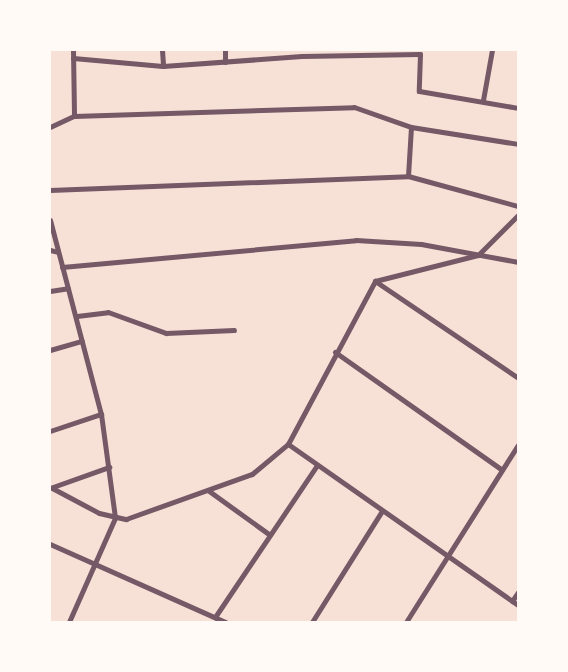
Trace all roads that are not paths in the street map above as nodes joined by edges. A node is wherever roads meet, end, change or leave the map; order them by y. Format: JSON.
{"nodes":[{"id":1,"x":73,"y":50,"type":"edge"},
{"id":2,"x":162,"y":50,"type":"edge"},
{"id":3,"x":225,"y":50,"type":"edge"},
{"id":4,"x":492,"y":50,"type":"edge"},
{"id":5,"x":421,"y":52,"type":"edge"},
{"id":6,"x":302,"y":53,"type":"edge"},
{"id":7,"x":73,"y":58,"type":"junction"},
{"id":8,"x":225,"y":62,"type":"junction"},
{"id":9,"x":163,"y":66,"type":"junction"},
{"id":10,"x":483,"y":100,"type":"junction"},
{"id":11,"x":518,"y":108,"type":"edge"},
{"id":12,"x":74,"y":116,"type":"junction"},
{"id":13,"x":50,"y":127,"type":"edge"},
{"id":14,"x":411,"y":127,"type":"junction"},
{"id":15,"x":518,"y":144,"type":"edge"},
{"id":16,"x":408,"y":176,"type":"junction"},
{"id":17,"x":50,"y":190,"type":"edge"},
{"id":18,"x":518,"y":206,"type":"edge"},
{"id":19,"x":518,"y":215,"type":"edge"},
{"id":20,"x":50,"y":220,"type":"edge"},
{"id":21,"x":50,"y":250,"type":"edge"},
{"id":22,"x":58,"y":252,"type":"junction"},
{"id":23,"x":478,"y":255,"type":"junction"},
{"id":24,"x":518,"y":262,"type":"edge"},
{"id":25,"x":62,"y":267,"type":"junction"},
{"id":26,"x":375,"y":281,"type":"junction"},
{"id":27,"x":68,"y":288,"type":"junction"},
{"id":28,"x":50,"y":291,"type":"edge"},
{"id":29,"x":77,"y":316,"type":"junction"},
{"id":30,"x":234,"y":330,"type":"dead end"},
{"id":31,"x":82,"y":341,"type":"junction"},
{"id":32,"x":50,"y":350,"type":"edge"},
{"id":33,"x":334,"y":352,"type":"junction"},
{"id":34,"x":518,"y":378,"type":"edge"},
{"id":35,"x":102,"y":414,"type":"junction"},
{"id":36,"x":50,"y":431,"type":"edge"},
{"id":37,"x":288,"y":444,"type":"junction"},
{"id":38,"x":518,"y":445,"type":"edge"},
{"id":39,"x":317,"y":465,"type":"junction"},
{"id":40,"x":108,"y":467,"type":"junction"},
{"id":41,"x":502,"y":470,"type":"junction"},
{"id":42,"x":51,"y":488,"type":"edge"},
{"id":43,"x":208,"y":492,"type":"junction"},
{"id":44,"x":382,"y":511,"type":"junction"},
{"id":45,"x":116,"y":518,"type":"junction"},
{"id":46,"x":270,"y":536,"type":"junction"},
{"id":47,"x":50,"y":544,"type":"edge"},
{"id":48,"x":448,"y":558,"type":"junction"},
{"id":49,"x":96,"y":562,"type":"junction"},
{"id":50,"x":518,"y":592,"type":"edge"},
{"id":51,"x":512,"y":601,"type":"junction"},
{"id":52,"x":518,"y":605,"type":"edge"},
{"id":53,"x":215,"y":617,"type":"junction"},
{"id":54,"x":69,"y":622,"type":"edge"},
{"id":55,"x":225,"y":622,"type":"edge"},
{"id":56,"x":312,"y":622,"type":"edge"},
{"id":57,"x":406,"y":622,"type":"edge"}],
"edges":[{"from":1,"to":7,"type":"street"},
{"from":2,"to":9,"type":"street"},
{"from":3,"to":8,"type":"street"},
{"from":4,"to":10,"type":"street"},
{"from":5,"to":6,"type":"street"},
{"from":5,"to":10,"type":"street"},
{"from":6,"to":8,"type":"street"},
{"from":7,"to":9,"type":"street"},
{"from":7,"to":12,"type":"street"},
{"from":8,"to":9,"type":"street"},
{"from":10,"to":11,"type":"street"},
{"from":12,"to":13,"type":"street"},
{"from":12,"to":14,"type":"street"},
{"from":14,"to":15,"type":"street"},
{"from":14,"to":16,"type":"street"},
{"from":16,"to":17,"type":"street"},
{"from":16,"to":18,"type":"street"},
{"from":19,"to":23,"type":"street"},
{"from":20,"to":22,"type":"street"},
{"from":21,"to":22,"type":"street"},
{"from":22,"to":25,"type":"street"},
{"from":23,"to":24,"type":"street"},
{"from":23,"to":25,"type":"street"},
{"from":23,"to":26,"type":"street"},
{"from":25,"to":27,"type":"street"},
{"from":26,"to":33,"type":"street"},
{"from":26,"to":34,"type":"street"},
{"from":27,"to":28,"type":"street"},
{"from":27,"to":29,"type":"street"},
{"from":29,"to":30,"type":"street"},
{"from":29,"to":31,"type":"street"},
{"from":31,"to":32,"type":"street"},
{"from":31,"to":35,"type":"street"},
{"from":33,"to":37,"type":"street"},
{"from":33,"to":41,"type":"street"},
{"from":35,"to":36,"type":"street"},
{"from":35,"to":40,"type":"street"},
{"from":37,"to":39,"type":"street"},
{"from":37,"to":43,"type":"street"},
{"from":38,"to":41,"type":"street"},
{"from":39,"to":44,"type":"street"},
{"from":39,"to":46,"type":"street"},
{"from":40,"to":42,"type":"street"},
{"from":40,"to":45,"type":"street"},
{"from":41,"to":48,"type":"street"},
{"from":42,"to":45,"type":"street"},
{"from":43,"to":45,"type":"street"},
{"from":43,"to":46,"type":"street"},
{"from":44,"to":48,"type":"street"},
{"from":44,"to":56,"type":"street"},
{"from":45,"to":49,"type":"street"},
{"from":46,"to":53,"type":"street"},
{"from":47,"to":49,"type":"street"},
{"from":48,"to":51,"type":"street"},
{"from":48,"to":57,"type":"street"},
{"from":49,"to":53,"type":"street"},
{"from":49,"to":54,"type":"street"},
{"from":50,"to":51,"type":"street"},
{"from":51,"to":52,"type":"street"},
{"from":53,"to":55,"type":"street"}]}
